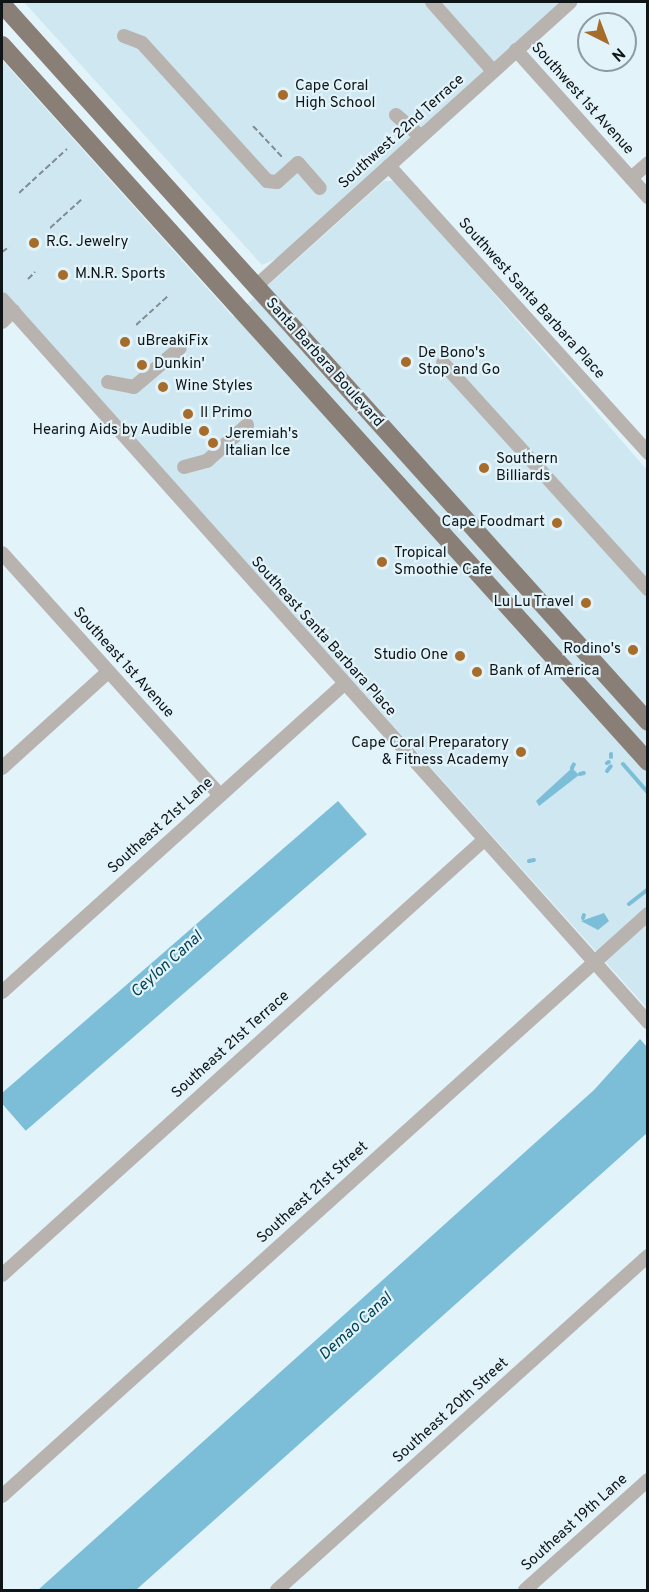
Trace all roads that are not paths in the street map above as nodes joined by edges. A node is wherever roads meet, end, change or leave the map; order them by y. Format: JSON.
{"nodes":[{"id":1,"x":432,"y":2,"type":"edge"},
{"id":2,"x":570,"y":2,"type":"edge"},
{"id":3,"x":2,"y":4,"type":"edge"},
{"id":4,"x":554,"y":6,"type":"edge"},
{"id":5,"x":124,"y":36,"type":"dead end"},
{"id":6,"x":2,"y":45,"type":"edge"},
{"id":7,"x":516,"y":50,"type":"junction"},
{"id":8,"x":493,"y":71,"type":"junction"},
{"id":9,"x":396,"y":116,"type":"dead end"},
{"id":10,"x":421,"y":137,"type":"junction"},
{"id":11,"x":648,"y":163,"type":"edge"},
{"id":12,"x":389,"y":166,"type":"junction"},
{"id":13,"x":631,"y":178,"type":"junction"},
{"id":14,"x":320,"y":188,"type":"dead end"},
{"id":15,"x":648,"y":197,"type":"edge"},
{"id":16,"x":255,"y":287,"type":"junction"},
{"id":17,"x":2,"y":299,"type":"edge"},
{"id":18,"x":13,"y":312,"type":"junction"},
{"id":19,"x":2,"y":322,"type":"edge"},
{"id":20,"x":180,"y":348,"type":"dead end"},
{"id":21,"x":442,"y":363,"type":"dead end"},
{"id":22,"x":108,"y":382,"type":"dead end"},
{"id":23,"x":247,"y":425,"type":"dead end"},
{"id":24,"x":648,"y":453,"type":"edge"},
{"id":25,"x":184,"y":467,"type":"dead end"},
{"id":26,"x":2,"y":553,"type":"edge"},
{"id":27,"x":648,"y":589,"type":"edge"},
{"id":28,"x":108,"y":672,"type":"junction"},
{"id":29,"x":343,"y":685,"type":"junction"},
{"id":30,"x":648,"y":722,"type":"edge"},
{"id":31,"x":648,"y":762,"type":"edge"},
{"id":32,"x":2,"y":768,"type":"edge"},
{"id":33,"x":220,"y":795,"type":"junction"},
{"id":34,"x":484,"y":840,"type":"junction"},
{"id":35,"x":648,"y":914,"type":"edge"},
{"id":36,"x":593,"y":963,"type":"junction"},
{"id":37,"x":2,"y":992,"type":"edge"},
{"id":38,"x":648,"y":1022,"type":"edge"},
{"id":39,"x":648,"y":1256,"type":"edge"},
{"id":40,"x":2,"y":1275,"type":"edge"},
{"id":41,"x":648,"y":1480,"type":"edge"},
{"id":42,"x":2,"y":1496,"type":"edge"},
{"id":43,"x":277,"y":1590,"type":"edge"},
{"id":44,"x":525,"y":1590,"type":"edge"}],
"edges":[{"from":1,"to":8,"type":"street"},
{"from":2,"to":4,"type":"street","name":"Southwest 22nd Terrace"},
{"from":3,"to":16,"type":"main road","name":"Santa Barbara Boulevard"},
{"from":4,"to":7,"type":"street","name":"Southwest 22nd Terrace"},
{"from":5,"to":14,"type":"street"},
{"from":6,"to":31,"type":"main road","name":"Santa Barbara Boulevard"},
{"from":7,"to":8,"type":"street","name":"Southwest 22nd Terrace"},
{"from":7,"to":13,"type":"street","name":"Southwest 1st Avenue"},
{"from":8,"to":10,"type":"street","name":"Southwest 22nd Terrace"},
{"from":9,"to":10,"type":"street"},
{"from":10,"to":12,"type":"street","name":"Southwest 22nd Terrace"},
{"from":11,"to":13,"type":"street"},
{"from":12,"to":16,"type":"street","name":"Southwest 22nd Terrace"},
{"from":12,"to":24,"type":"street","name":"Southwest Santa Barbara Place"},
{"from":13,"to":15,"type":"street","name":"Southwest 1st Avenue"},
{"from":16,"to":30,"type":"main road","name":"Santa Barbara Boulevard"},
{"from":17,"to":18,"type":"street","name":"Southeast Santa Barbara Place"},
{"from":18,"to":19,"type":"street"},
{"from":18,"to":29,"type":"street","name":"Southeast Santa Barbara Place"},
{"from":20,"to":22,"type":"street"},
{"from":21,"to":27,"type":"street"},
{"from":23,"to":25,"type":"street"},
{"from":26,"to":28,"type":"street","name":"Southeast 1st Avenue"},
{"from":28,"to":32,"type":"street"},
{"from":28,"to":33,"type":"street","name":"Southeast 1st Avenue"},
{"from":29,"to":33,"type":"street","name":"Southeast 21st Lane"},
{"from":29,"to":34,"type":"street","name":"Southeast Santa Barbara Place"},
{"from":33,"to":37,"type":"street","name":"Southeast 21st Lane"},
{"from":34,"to":36,"type":"street","name":"Southeast Santa Barbara Place"},
{"from":34,"to":40,"type":"street","name":"Southeast 21st Terrace"},
{"from":35,"to":36,"type":"street","name":"Southeast 21st Street"},
{"from":36,"to":38,"type":"street","name":"Southeast Santa Barbara Place"},
{"from":36,"to":42,"type":"street","name":"Southeast 21st Street"},
{"from":39,"to":43,"type":"street","name":"Southeast 20th Street"},
{"from":41,"to":44,"type":"street","name":"Southeast 19th Lane"}]}
